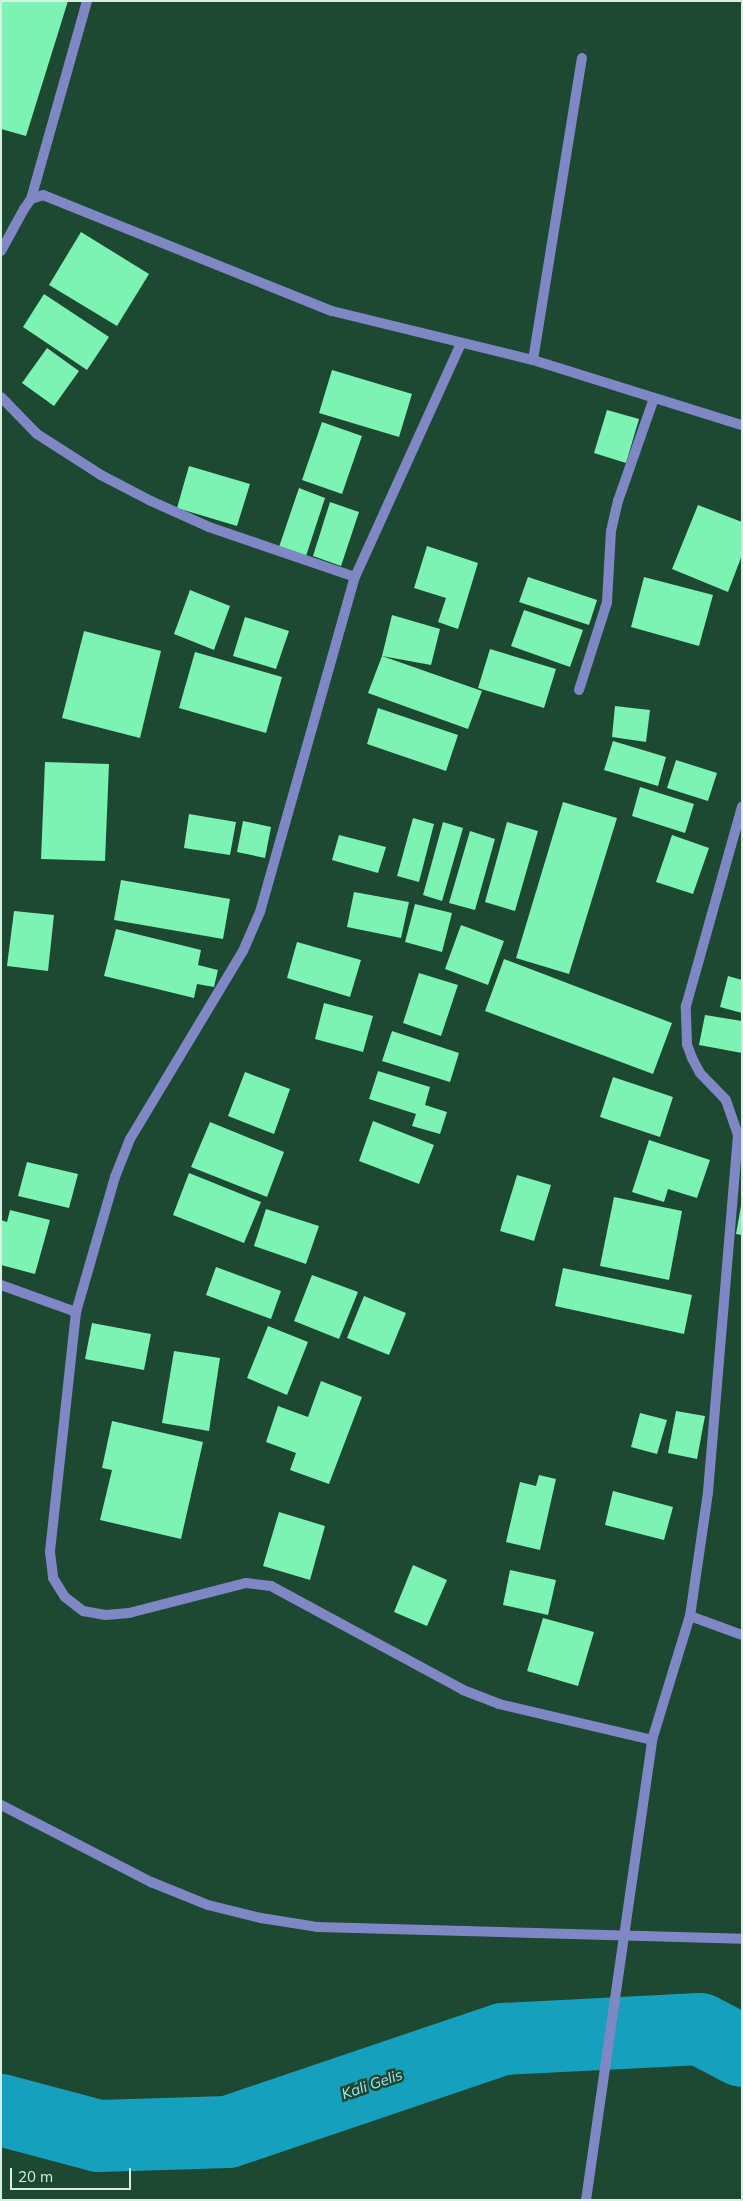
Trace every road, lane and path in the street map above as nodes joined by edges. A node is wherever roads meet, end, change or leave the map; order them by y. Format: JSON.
{"nodes":[{"id":1,"x":87,"y":1,"type":"edge"},
{"id":2,"x":582,"y":58,"type":"dead end"},
{"id":3,"x":31,"y":199,"type":"junction"},
{"id":4,"x":1,"y":251,"type":"edge"},
{"id":5,"x":462,"y":343,"type":"junction"},
{"id":6,"x":533,"y":360,"type":"junction"},
{"id":7,"x":1,"y":396,"type":"edge"},
{"id":8,"x":654,"y":398,"type":"junction"},
{"id":9,"x":742,"y":425,"type":"edge"},
{"id":10,"x":355,"y":577,"type":"junction"},
{"id":11,"x":579,"y":690,"type":"dead end"},
{"id":12,"x":742,"y":808,"type":"edge"},
{"id":13,"x":731,"y":1110,"type":"junction"},
{"id":14,"x":742,"y":1112,"type":"edge"},
{"id":15,"x":1,"y":1285,"type":"edge"},
{"id":16,"x":76,"y":1312,"type":"junction"},
{"id":17,"x":690,"y":1616,"type":"junction"},
{"id":18,"x":742,"y":1635,"type":"edge"},
{"id":19,"x":652,"y":1740,"type":"junction"},
{"id":20,"x":1,"y":1805,"type":"edge"},
{"id":21,"x":624,"y":1935,"type":"junction"},
{"id":22,"x":742,"y":1939,"type":"edge"},
{"id":23,"x":586,"y":2198,"type":"edge"}],
"edges":[{"from":1,"to":3,"type":"street"},
{"from":2,"to":6,"type":"street"},
{"from":3,"to":4,"type":"street"},
{"from":3,"to":5,"type":"street"},
{"from":5,"to":6,"type":"street"},
{"from":5,"to":10,"type":"street"},
{"from":6,"to":8,"type":"street"},
{"from":7,"to":10,"type":"street"},
{"from":8,"to":9,"type":"street"},
{"from":8,"to":11,"type":"street"},
{"from":10,"to":16,"type":"street"},
{"from":12,"to":13,"type":"street"},
{"from":13,"to":14,"type":"street"},
{"from":13,"to":17,"type":"street"},
{"from":15,"to":16,"type":"street"},
{"from":16,"to":19,"type":"street"},
{"from":17,"to":18,"type":"street"},
{"from":17,"to":19,"type":"street"},
{"from":19,"to":21,"type":"street"},
{"from":20,"to":21,"type":"street"},
{"from":21,"to":22,"type":"street"},
{"from":21,"to":23,"type":"street"}]}
